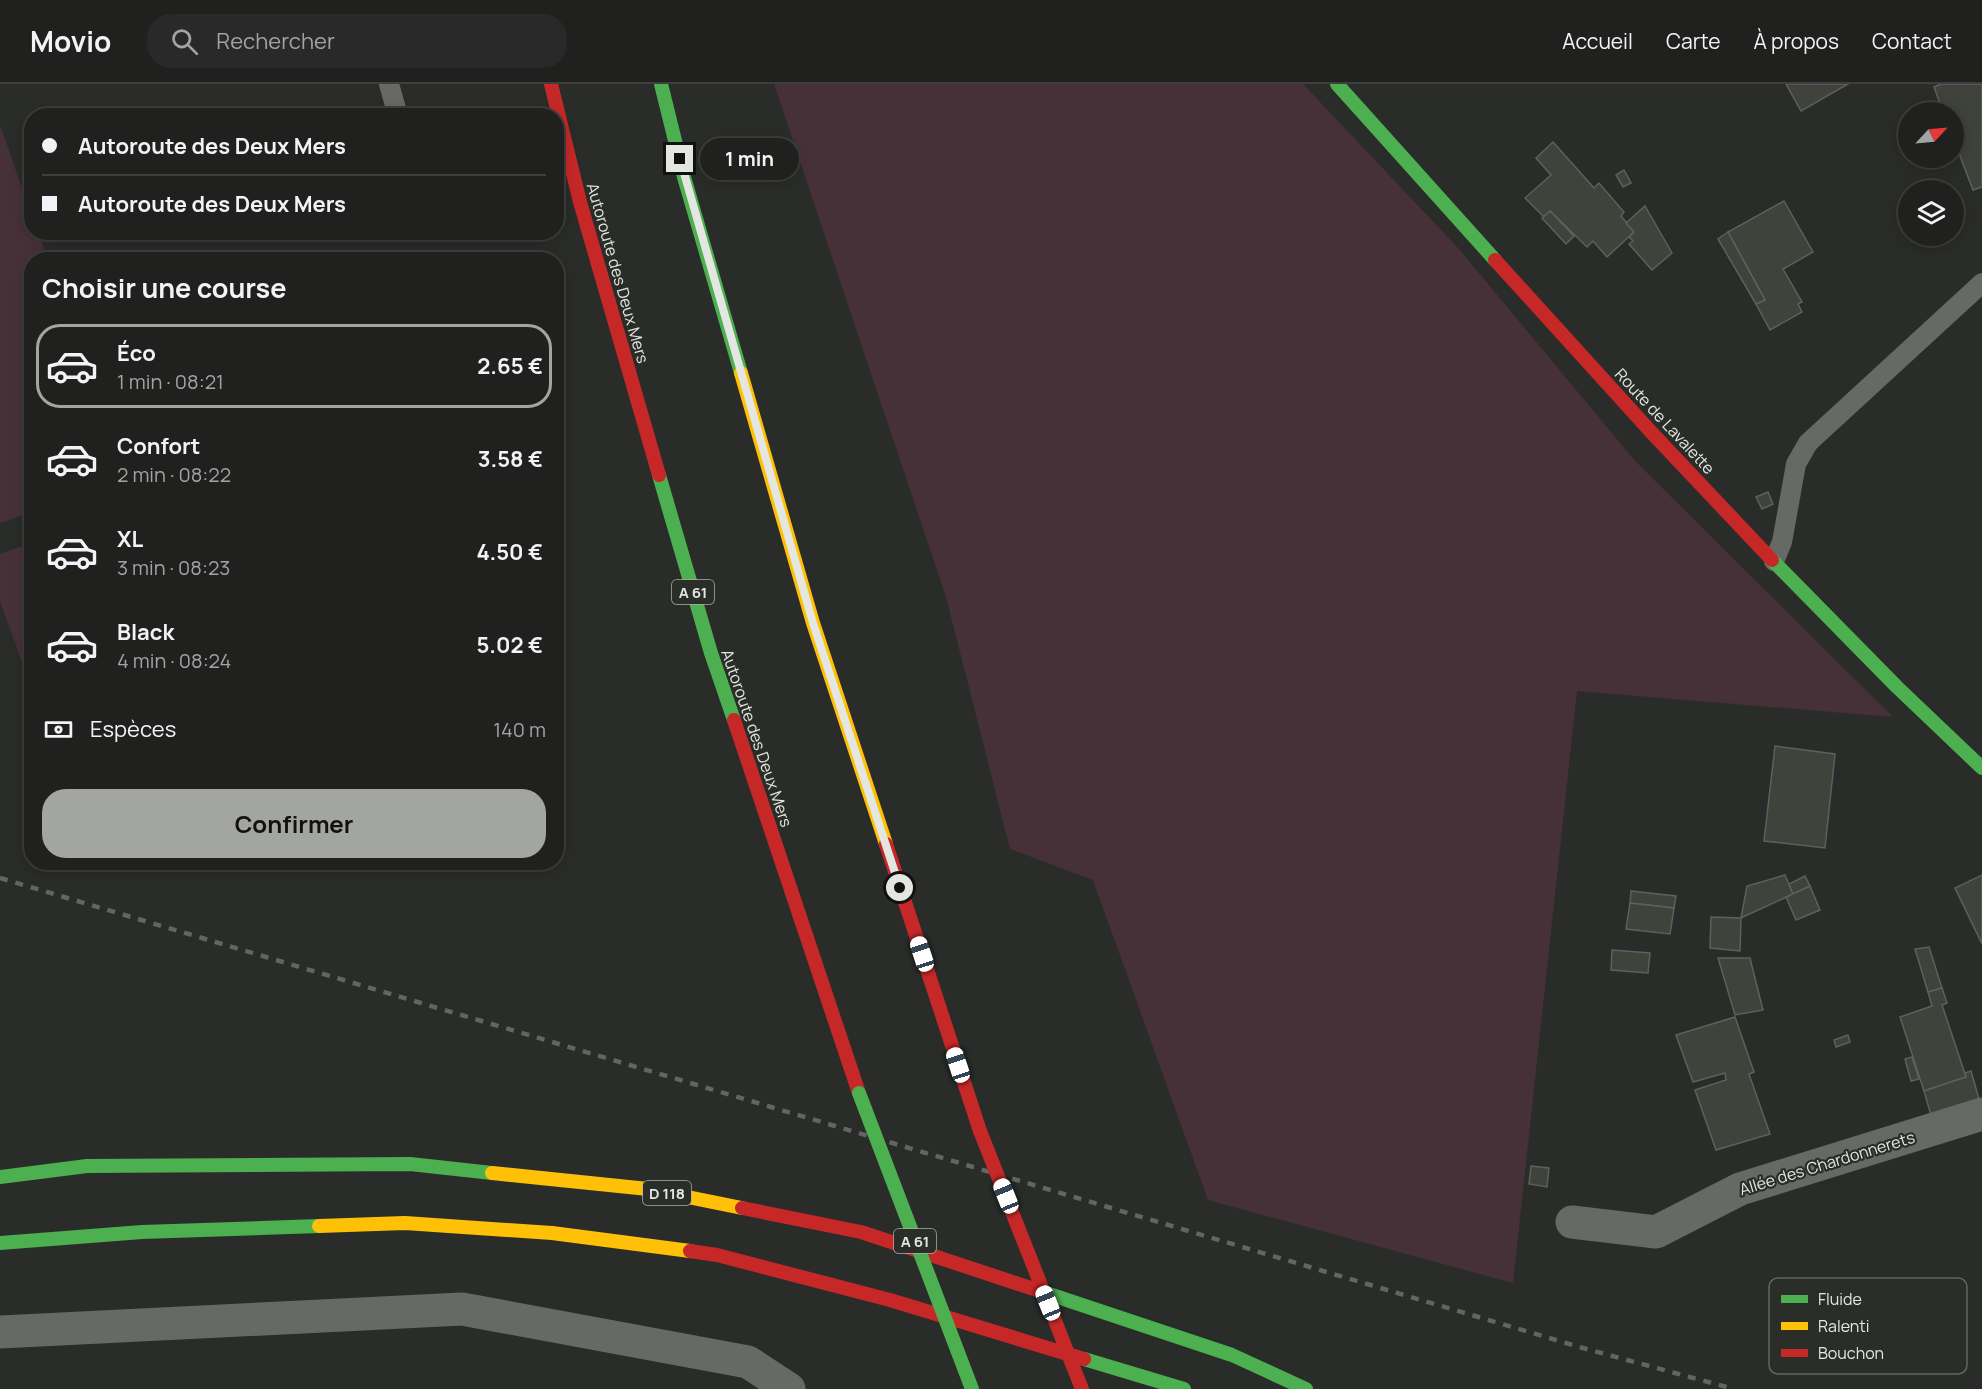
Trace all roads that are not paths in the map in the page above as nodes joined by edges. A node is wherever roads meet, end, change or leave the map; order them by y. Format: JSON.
{"nodes":[{"id":1,"x":389,"y":84,"type":"edge"},
{"id":2,"x":551,"y":84,"type":"edge"},
{"id":3,"x":661,"y":84,"type":"edge"},
{"id":4,"x":1337,"y":84,"type":"edge"},
{"id":5,"x":396,"y":108,"type":"edge"},
{"id":6,"x":557,"y":108,"type":"edge"},
{"id":7,"x":564,"y":137,"type":"edge"},
{"id":8,"x":1982,"y":283,"type":"edge"},
{"id":9,"x":1774,"y":561,"type":"junction"},
{"id":10,"x":1982,"y":768,"type":"edge"},
{"id":11,"x":1982,"y":1114,"type":"edge"},
{"id":12,"x":0,"y":1177,"type":"edge"},
{"id":13,"x":1572,"y":1222,"type":"dead end"},
{"id":14,"x":0,"y":1242,"type":"edge"},
{"id":15,"x":0,"y":1332,"type":"edge"},
{"id":16,"x":789,"y":1389,"type":"edge"},
{"id":17,"x":972,"y":1389,"type":"edge"},
{"id":18,"x":1082,"y":1389,"type":"edge"},
{"id":19,"x":1184,"y":1389,"type":"edge"},
{"id":20,"x":1306,"y":1389,"type":"edge"}],
"edges":[{"from":1,"to":5,"type":"lane"},
{"from":2,"to":6,"type":"main road","name":"Autoroute des Deux Mers","number":"A 61","bridge":true},
{"from":3,"to":18,"type":"main road","bridge":true},
{"from":4,"to":9,"type":"main road","name":"Route de Lavalette"},
{"from":7,"to":17,"type":"main road","name":"Autoroute des Deux Mers","number":"A 61","bridge":true},
{"from":8,"to":9,"type":"lane"},
{"from":9,"to":10,"type":"main road","name":"Route de Lavalette"},
{"from":11,"to":13,"type":"street","name":"Allée des Chardonnerets"},
{"from":12,"to":20,"type":"main road","number":"D 118"},
{"from":14,"to":19,"type":"main road"},
{"from":15,"to":16,"type":"street"}]}
